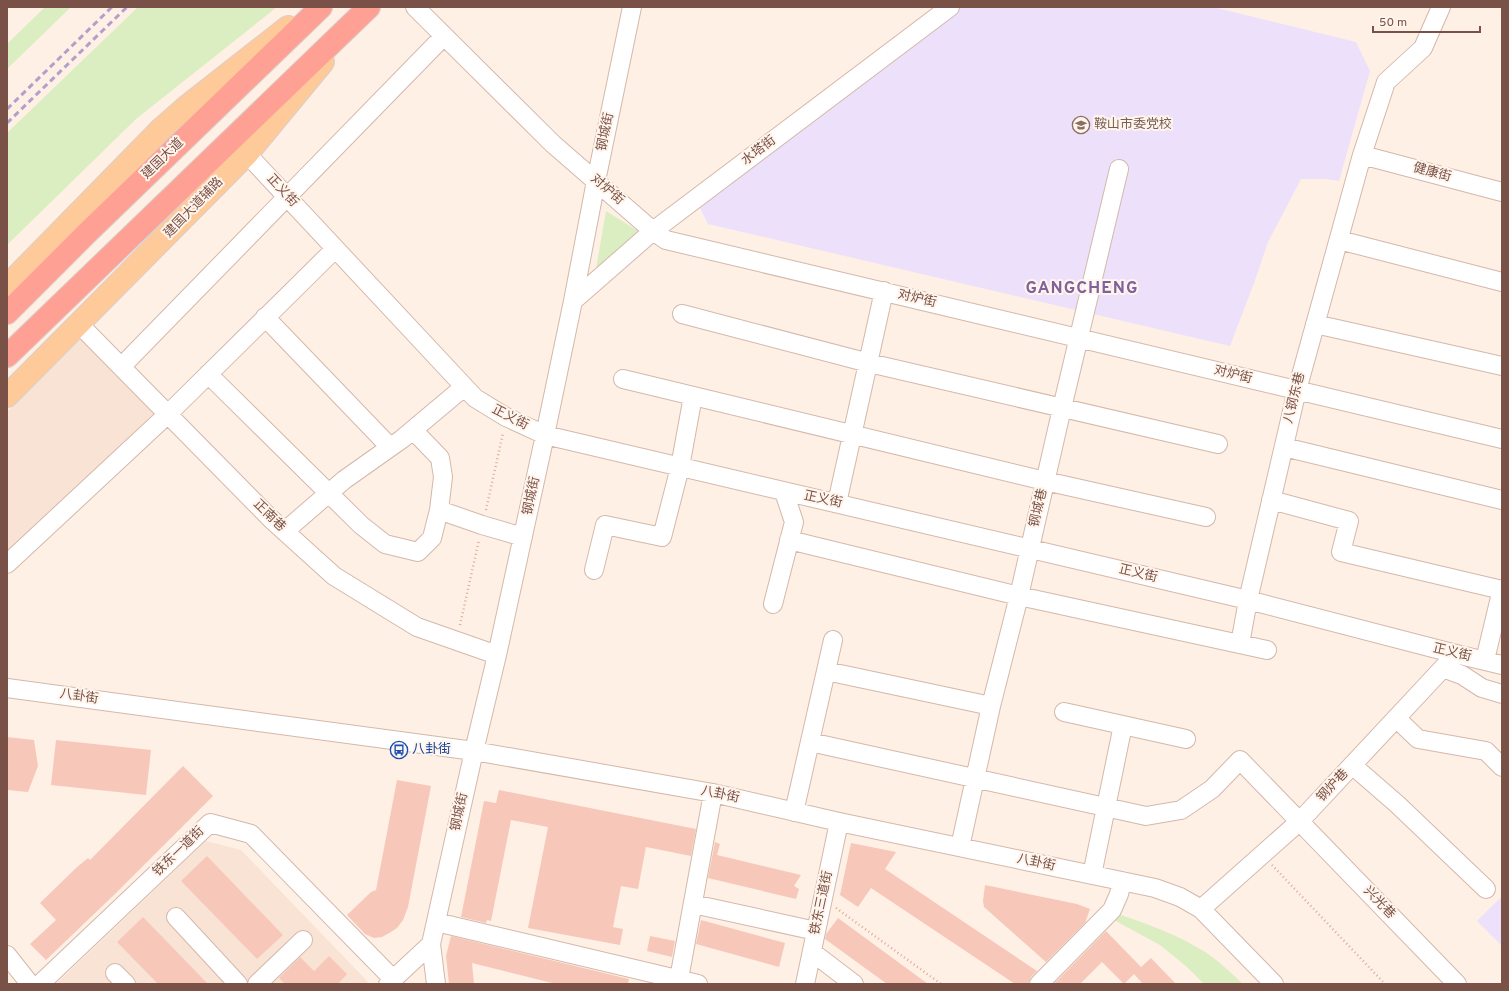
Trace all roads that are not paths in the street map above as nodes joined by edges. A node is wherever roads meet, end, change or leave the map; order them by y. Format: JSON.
{"nodes":[{"id":1,"x":314,"y":7,"type":"edge"},
{"id":2,"x":321,"y":7,"type":"edge"},
{"id":3,"x":416,"y":7,"type":"edge"},
{"id":4,"x":632,"y":7,"type":"edge"},
{"id":5,"x":950,"y":7,"type":"edge"},
{"id":6,"x":1441,"y":7,"type":"edge"},
{"id":7,"x":368,"y":8,"type":"edge"},
{"id":8,"x":444,"y":36,"type":"junction"},
{"id":9,"x":247,"y":154,"type":"junction"},
{"id":10,"x":1362,"y":155,"type":"junction"},
{"id":11,"x":1119,"y":169,"type":"dead end"},
{"id":12,"x":596,"y":181,"type":"junction"},
{"id":13,"x":1502,"y":192,"type":"edge"},
{"id":14,"x":287,"y":196,"type":"junction"},
{"id":15,"x":653,"y":231,"type":"junction"},
{"id":16,"x":1339,"y":240,"type":"junction"},
{"id":17,"x":335,"y":248,"type":"junction"},
{"id":18,"x":1502,"y":282,"type":"edge"},
{"id":19,"x":7,"y":286,"type":"edge"},
{"id":20,"x":884,"y":292,"type":"junction"},
{"id":21,"x":573,"y":301,"type":"junction"},
{"id":22,"x":7,"y":313,"type":"edge"},
{"id":23,"x":682,"y":314,"type":"dead end"},
{"id":24,"x":265,"y":318,"type":"junction"},
{"id":25,"x":79,"y":324,"type":"junction"},
{"id":26,"x":1315,"y":324,"type":"junction"},
{"id":27,"x":1078,"y":338,"type":"junction"},
{"id":28,"x":7,"y":356,"type":"edge"},
{"id":29,"x":868,"y":364,"type":"junction"},
{"id":30,"x":1502,"y":366,"type":"edge"},
{"id":31,"x":121,"y":367,"type":"junction"},
{"id":32,"x":208,"y":374,"type":"junction"},
{"id":33,"x":623,"y":378,"type":"dead end"},
{"id":34,"x":464,"y":387,"type":"junction"},
{"id":35,"x":1297,"y":390,"type":"junction"},
{"id":36,"x":7,"y":396,"type":"edge"},
{"id":37,"x":693,"y":396,"type":"junction"},
{"id":38,"x":1062,"y":408,"type":"junction"},
{"id":39,"x":168,"y":414,"type":"junction"},
{"id":40,"x":413,"y":430,"type":"junction"},
{"id":41,"x":853,"y":434,"type":"junction"},
{"id":42,"x":545,"y":435,"type":"junction"},
{"id":43,"x":1502,"y":439,"type":"edge"},
{"id":44,"x":1218,"y":444,"type":"dead end"},
{"id":45,"x":390,"y":447,"type":"junction"},
{"id":46,"x":1284,"y":447,"type":"junction"},
{"id":47,"x":680,"y":467,"type":"junction"},
{"id":48,"x":1045,"y":481,"type":"junction"},
{"id":49,"x":784,"y":492,"type":"junction"},
{"id":50,"x":328,"y":494,"type":"junction"},
{"id":51,"x":1271,"y":500,"type":"junction"},
{"id":52,"x":1502,"y":500,"type":"edge"},
{"id":53,"x":837,"y":503,"type":"junction"},
{"id":54,"x":439,"y":510,"type":"junction"},
{"id":55,"x":1206,"y":517,"type":"dead end"},
{"id":56,"x":285,"y":531,"type":"junction"},
{"id":57,"x":523,"y":537,"type":"junction"},
{"id":58,"x":789,"y":540,"type":"junction"},
{"id":59,"x":1029,"y":548,"type":"junction"},
{"id":60,"x":7,"y":564,"type":"edge"},
{"id":61,"x":594,"y":570,"type":"dead end"},
{"id":62,"x":1502,"y":590,"type":"edge"},
{"id":63,"x":1019,"y":596,"type":"junction"},
{"id":64,"x":1248,"y":600,"type":"junction"},
{"id":65,"x":773,"y":604,"type":"dead end"},
{"id":66,"x":833,"y":640,"type":"dead end"},
{"id":67,"x":1240,"y":644,"type":"junction"},
{"id":68,"x":1267,"y":650,"type":"dead end"},
{"id":69,"x":1456,"y":654,"type":"junction"},
{"id":70,"x":497,"y":655,"type":"junction"},
{"id":71,"x":1494,"y":662,"type":"edge"},
{"id":72,"x":1443,"y":668,"type":"junction"},
{"id":73,"x":826,"y":671,"type":"junction"},
{"id":74,"x":7,"y":688,"type":"edge"},
{"id":75,"x":1502,"y":694,"type":"edge"},
{"id":76,"x":992,"y":706,"type":"junction"},
{"id":77,"x":1064,"y":712,"type":"dead end"},
{"id":78,"x":1396,"y":718,"type":"junction"},
{"id":79,"x":1123,"y":725,"type":"junction"},
{"id":80,"x":1186,"y":739,"type":"dead end"},
{"id":81,"x":810,"y":742,"type":"junction"},
{"id":82,"x":474,"y":751,"type":"junction"},
{"id":83,"x":1352,"y":765,"type":"junction"},
{"id":84,"x":1502,"y":767,"type":"edge"},
{"id":85,"x":974,"y":779,"type":"junction"},
{"id":86,"x":713,"y":793,"type":"junction"},
{"id":87,"x":1105,"y":807,"type":"junction"},
{"id":88,"x":794,"y":812,"type":"junction"},
{"id":89,"x":1300,"y":821,"type":"junction"},
{"id":90,"x":839,"y":822,"type":"junction"},
{"id":91,"x":960,"y":847,"type":"junction"},
{"id":92,"x":1092,"y":875,"type":"junction"},
{"id":93,"x":1122,"y":881,"type":"junction"},
{"id":94,"x":1486,"y":889,"type":"dead end"},
{"id":95,"x":693,"y":904,"type":"junction"},
{"id":96,"x":1201,"y":909,"type":"junction"},
{"id":97,"x":176,"y":917,"type":"dead end"},
{"id":98,"x":436,"y":922,"type":"junction"},
{"id":99,"x":816,"y":931,"type":"junction"},
{"id":100,"x":303,"y":940,"type":"dead end"},
{"id":101,"x":431,"y":944,"type":"junction"},
{"id":102,"x":812,"y":952,"type":"junction"},
{"id":103,"x":7,"y":955,"type":"edge"},
{"id":104,"x":679,"y":979,"type":"junction"},
{"id":105,"x":391,"y":982,"type":"edge"},
{"id":106,"x":30,"y":984,"type":"edge"},
{"id":107,"x":40,"y":984,"type":"edge"},
{"id":108,"x":238,"y":984,"type":"edge"},
{"id":109,"x":257,"y":984,"type":"edge"},
{"id":110,"x":436,"y":984,"type":"edge"},
{"id":111,"x":698,"y":984,"type":"edge"},
{"id":112,"x":805,"y":984,"type":"edge"},
{"id":113,"x":854,"y":984,"type":"edge"},
{"id":114,"x":1039,"y":984,"type":"edge"},
{"id":115,"x":1274,"y":984,"type":"edge"},
{"id":116,"x":1457,"y":984,"type":"edge"}],
"edges":[{"from":1,"to":19,"type":"main road"},
{"from":2,"to":22,"type":"highway","name":"建国大道"},
{"from":3,"to":8,"type":"street","name":"对炉街"},
{"from":4,"to":12,"type":"street","name":"钢城街"},
{"from":5,"to":15,"type":"street","name":"水塔街"},
{"from":6,"to":10,"type":"street","name":"八钢东巷"},
{"from":7,"to":9,"type":"main road","name":"建国大道辅路"},
{"from":7,"to":28,"type":"highway"},
{"from":8,"to":12,"type":"street","name":"对炉街"},
{"from":8,"to":14,"type":"street"},
{"from":9,"to":14,"type":"street","name":"正义街"},
{"from":9,"to":25,"type":"main road","name":"建国大道辅路"},
{"from":10,"to":13,"type":"street","name":"健康街"},
{"from":10,"to":16,"type":"street","name":"八钢东巷"},
{"from":11,"to":27,"type":"street","name":"钢城巷"},
{"from":12,"to":15,"type":"street","name":"对炉街"},
{"from":12,"to":21,"type":"street","name":"钢城街"},
{"from":14,"to":17,"type":"street","name":"正义街"},
{"from":14,"to":31,"type":"street"},
{"from":15,"to":20,"type":"street","name":"对炉街"},
{"from":15,"to":21,"type":"street","name":"水塔街"},
{"from":16,"to":18,"type":"street"},
{"from":16,"to":26,"type":"street","name":"八钢东巷"},
{"from":17,"to":24,"type":"street"},
{"from":17,"to":34,"type":"street","name":"正义街"},
{"from":20,"to":27,"type":"street","name":"对炉街"},
{"from":20,"to":29,"type":"street"},
{"from":21,"to":42,"type":"street","name":"钢城街"},
{"from":23,"to":29,"type":"street"},
{"from":24,"to":32,"type":"street"},
{"from":24,"to":45,"type":"street"},
{"from":25,"to":31,"type":"street","name":"正南巷"},
{"from":25,"to":36,"type":"main road","name":"建国大道辅路"},
{"from":26,"to":30,"type":"street"},
{"from":26,"to":35,"type":"street","name":"八钢东巷"},
{"from":27,"to":35,"type":"street","name":"对炉街"},
{"from":27,"to":38,"type":"street","name":"钢城巷"},
{"from":29,"to":38,"type":"street"},
{"from":29,"to":41,"type":"street"},
{"from":31,"to":39,"type":"street","name":"正南巷"},
{"from":32,"to":39,"type":"street"},
{"from":32,"to":50,"type":"street"},
{"from":33,"to":37,"type":"street"},
{"from":34,"to":40,"type":"street"},
{"from":34,"to":42,"type":"street","name":"正义街"},
{"from":35,"to":43,"type":"street","name":"对炉街"},
{"from":35,"to":46,"type":"street","name":"八钢东巷"},
{"from":37,"to":41,"type":"street"},
{"from":37,"to":47,"type":"street"},
{"from":38,"to":44,"type":"street"},
{"from":38,"to":48,"type":"street","name":"钢城巷"},
{"from":39,"to":56,"type":"street","name":"正南巷"},
{"from":39,"to":60,"type":"street"},
{"from":40,"to":45,"type":"street"},
{"from":40,"to":54,"type":"street"},
{"from":41,"to":48,"type":"street"},
{"from":41,"to":53,"type":"street"},
{"from":42,"to":47,"type":"street","name":"正义街"},
{"from":42,"to":57,"type":"street","name":"钢城街"},
{"from":45,"to":50,"type":"street"},
{"from":46,"to":51,"type":"street","name":"八钢东巷"},
{"from":46,"to":52,"type":"street"},
{"from":47,"to":49,"type":"street","name":"正义街"},
{"from":47,"to":61,"type":"street"},
{"from":48,"to":55,"type":"street"},
{"from":48,"to":59,"type":"street","name":"钢城巷"},
{"from":49,"to":53,"type":"street","name":"正义街"},
{"from":49,"to":58,"type":"street"},
{"from":50,"to":54,"type":"street"},
{"from":50,"to":56,"type":"street"},
{"from":51,"to":62,"type":"street"},
{"from":51,"to":64,"type":"street","name":"八钢东巷"},
{"from":53,"to":59,"type":"street","name":"正义街"},
{"from":54,"to":57,"type":"street"},
{"from":56,"to":70,"type":"street","name":"正南巷"},
{"from":57,"to":70,"type":"street","name":"钢城街"},
{"from":58,"to":63,"type":"street"},
{"from":58,"to":65,"type":"street"},
{"from":59,"to":63,"type":"street","name":"钢城巷"},
{"from":59,"to":64,"type":"street","name":"正义街"},
{"from":62,"to":71,"type":"street"},
{"from":63,"to":67,"type":"street"},
{"from":63,"to":76,"type":"street","name":"钢城巷"},
{"from":64,"to":67,"type":"street","name":"八钢东巷"},
{"from":64,"to":69,"type":"street","name":"正义街"},
{"from":66,"to":73,"type":"street"},
{"from":67,"to":68,"type":"street"},
{"from":69,"to":71,"type":"street","name":"正义街"},
{"from":69,"to":72,"type":"street","name":"钢炉巷"},
{"from":70,"to":82,"type":"street","name":"钢城街"},
{"from":72,"to":75,"type":"street"},
{"from":72,"to":78,"type":"street","name":"钢炉巷"},
{"from":73,"to":76,"type":"street"},
{"from":73,"to":81,"type":"street"},
{"from":74,"to":82,"type":"street","name":"八卦街"},
{"from":76,"to":85,"type":"street","name":"钢城巷"},
{"from":77,"to":79,"type":"street"},
{"from":78,"to":83,"type":"street","name":"钢炉巷"},
{"from":78,"to":84,"type":"street"},
{"from":79,"to":80,"type":"street"},
{"from":79,"to":87,"type":"street"},
{"from":81,"to":85,"type":"street"},
{"from":81,"to":88,"type":"street"},
{"from":82,"to":86,"type":"street","name":"八卦街"},
{"from":82,"to":98,"type":"street","name":"钢城街"},
{"from":83,"to":89,"type":"street","name":"钢炉巷"},
{"from":83,"to":94,"type":"street"},
{"from":85,"to":87,"type":"street"},
{"from":85,"to":91,"type":"street","name":"钢城巷"},
{"from":86,"to":88,"type":"street","name":"八卦街"},
{"from":86,"to":95,"type":"street"},
{"from":87,"to":89,"type":"street","name":"兴光巷"},
{"from":87,"to":92,"type":"street"},
{"from":88,"to":90,"type":"street","name":"八卦街"},
{"from":89,"to":96,"type":"street","name":"钢炉巷"},
{"from":89,"to":116,"type":"street","name":"兴光巷"},
{"from":90,"to":91,"type":"street","name":"八卦街"},
{"from":90,"to":99,"type":"street","name":"铁东三道街"},
{"from":91,"to":92,"type":"street","name":"八卦街"},
{"from":92,"to":93,"type":"street","name":"八卦街"},
{"from":93,"to":96,"type":"street","name":"八卦街"},
{"from":93,"to":114,"type":"street"},
{"from":95,"to":99,"type":"street"},
{"from":95,"to":104,"type":"street"},
{"from":96,"to":115,"type":"street","name":"八卦街"},
{"from":97,"to":108,"type":"street"},
{"from":98,"to":101,"type":"street","name":"钢城街"},
{"from":98,"to":104,"type":"street"},
{"from":99,"to":102,"type":"street","name":"铁东三道街"},
{"from":100,"to":109,"type":"street"},
{"from":101,"to":105,"type":"street"},
{"from":101,"to":110,"type":"street","name":"钢城街"},
{"from":102,"to":112,"type":"street","name":"铁东三道街"},
{"from":102,"to":113,"type":"street"},
{"from":103,"to":106,"type":"street"},
{"from":104,"to":111,"type":"street"},
{"from":105,"to":107,"type":"street","name":"铁东一道街"}]}
